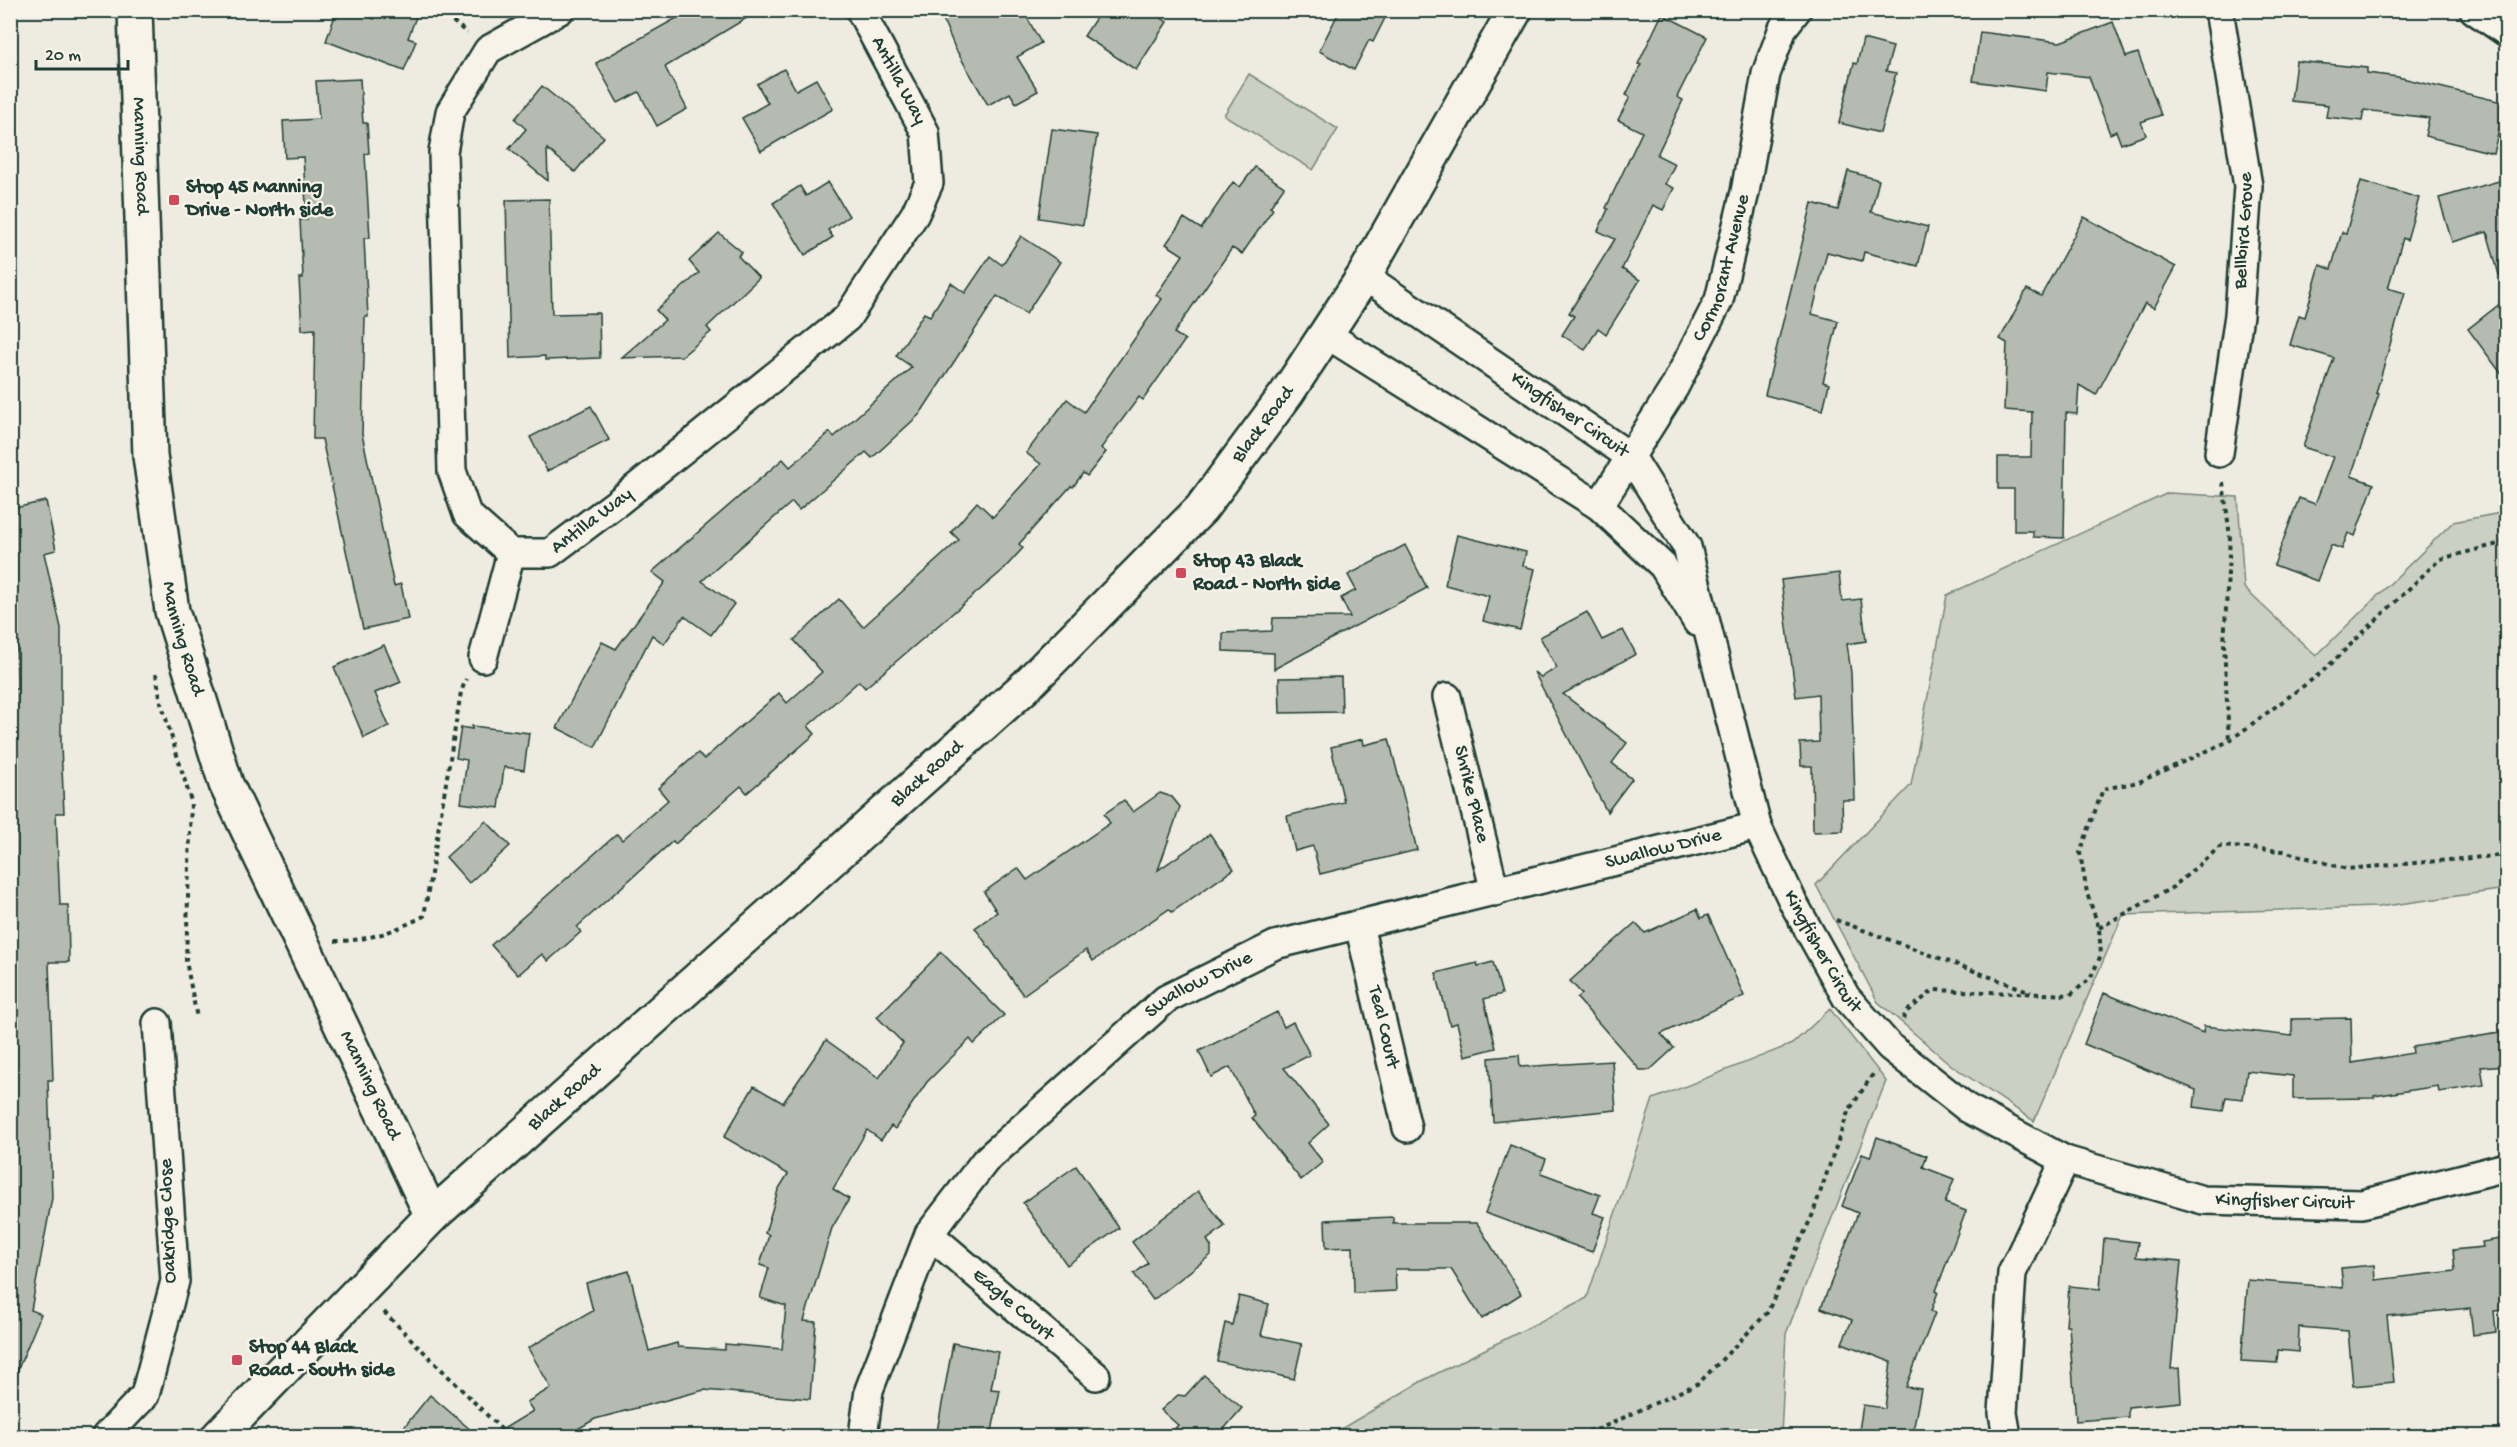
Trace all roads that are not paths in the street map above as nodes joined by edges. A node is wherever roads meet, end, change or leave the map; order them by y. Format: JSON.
{"nodes":[{"id":1,"x":135,"y":10,"type":"edge"},
{"id":2,"x":560,"y":10,"type":"edge"},
{"id":3,"x":860,"y":10,"type":"edge"},
{"id":4,"x":1515,"y":10,"type":"edge"},
{"id":5,"x":1797,"y":10,"type":"edge"},
{"id":6,"x":2219,"y":10,"type":"edge"},
{"id":7,"x":2474,"y":10,"type":"edge"},
{"id":8,"x":2506,"y":32,"type":"edge"},
{"id":9,"x":1364,"y":276,"type":"junction"},
{"id":10,"x":1326,"y":334,"type":"junction"},
{"id":11,"x":2219,"y":453,"type":"road end"},
{"id":12,"x":1630,"y":456,"type":"junction"},
{"id":13,"x":1599,"y":506,"type":"junction"},
{"id":14,"x":511,"y":553,"type":"junction"},
{"id":15,"x":1711,"y":646,"type":"junction"},
{"id":16,"x":483,"y":658,"type":"road end"},
{"id":17,"x":1447,"y":697,"type":"dead end"},
{"id":18,"x":1757,"y":826,"type":"junction"},
{"id":19,"x":1495,"y":892,"type":"junction"},
{"id":20,"x":1359,"y":925,"type":"junction"},
{"id":21,"x":157,"y":1023,"type":"dead end"},
{"id":22,"x":1407,"y":1128,"type":"dead end"},
{"id":23,"x":2065,"y":1160,"type":"junction"},
{"id":24,"x":2506,"y":1167,"type":"edge"},
{"id":25,"x":432,"y":1216,"type":"junction"},
{"id":26,"x":928,"y":1234,"type":"junction"},
{"id":27,"x":1096,"y":1376,"type":"dead end"},
{"id":28,"x":106,"y":1437,"type":"edge"},
{"id":29,"x":219,"y":1437,"type":"edge"},
{"id":30,"x":863,"y":1437,"type":"edge"},
{"id":31,"x":2007,"y":1437,"type":"edge"}],
"edges":[{"from":1,"to":25,"type":"main road","name":"Manning Road"},
{"from":2,"to":14,"type":"street"},
{"from":3,"to":14,"type":"street","name":"Antilla Way"},
{"from":4,"to":9,"type":"main road","name":"Black Road"},
{"from":5,"to":12,"type":"street","name":"Cormorant Avenue"},
{"from":6,"to":11,"type":"street","name":"Bellbird Grove"},
{"from":7,"to":8,"type":"street"},
{"from":9,"to":10,"type":"main road","name":"Black Road"},
{"from":9,"to":12,"type":"street","name":"Kingfisher Circuit"},
{"from":10,"to":13,"type":"street","name":"Kingfisher Circuit"},
{"from":10,"to":25,"type":"main road","name":"Black Road"},
{"from":12,"to":13,"type":"street","name":"Cormorant Avenue"},
{"from":12,"to":15,"type":"street","name":"Kingfisher Circuit"},
{"from":13,"to":15,"type":"street","name":"Kingfisher Circuit"},
{"from":14,"to":16,"type":"street"},
{"from":15,"to":18,"type":"street","name":"Kingfisher Circuit"},
{"from":17,"to":19,"type":"street","name":"Shrike Place"},
{"from":18,"to":19,"type":"street","name":"Swallow Drive"},
{"from":18,"to":23,"type":"street","name":"Kingfisher Circuit"},
{"from":19,"to":20,"type":"street","name":"Swallow Drive"},
{"from":20,"to":22,"type":"street","name":"Teal Court"},
{"from":20,"to":26,"type":"street","name":"Swallow Drive"},
{"from":21,"to":28,"type":"street","name":"Oakridge Close"},
{"from":23,"to":24,"type":"street","name":"Kingfisher Circuit"},
{"from":23,"to":31,"type":"street"},
{"from":25,"to":29,"type":"main road","name":"Black Road"},
{"from":26,"to":27,"type":"street","name":"Eagle Court"},
{"from":26,"to":30,"type":"street","name":"Swallow Drive"}]}
